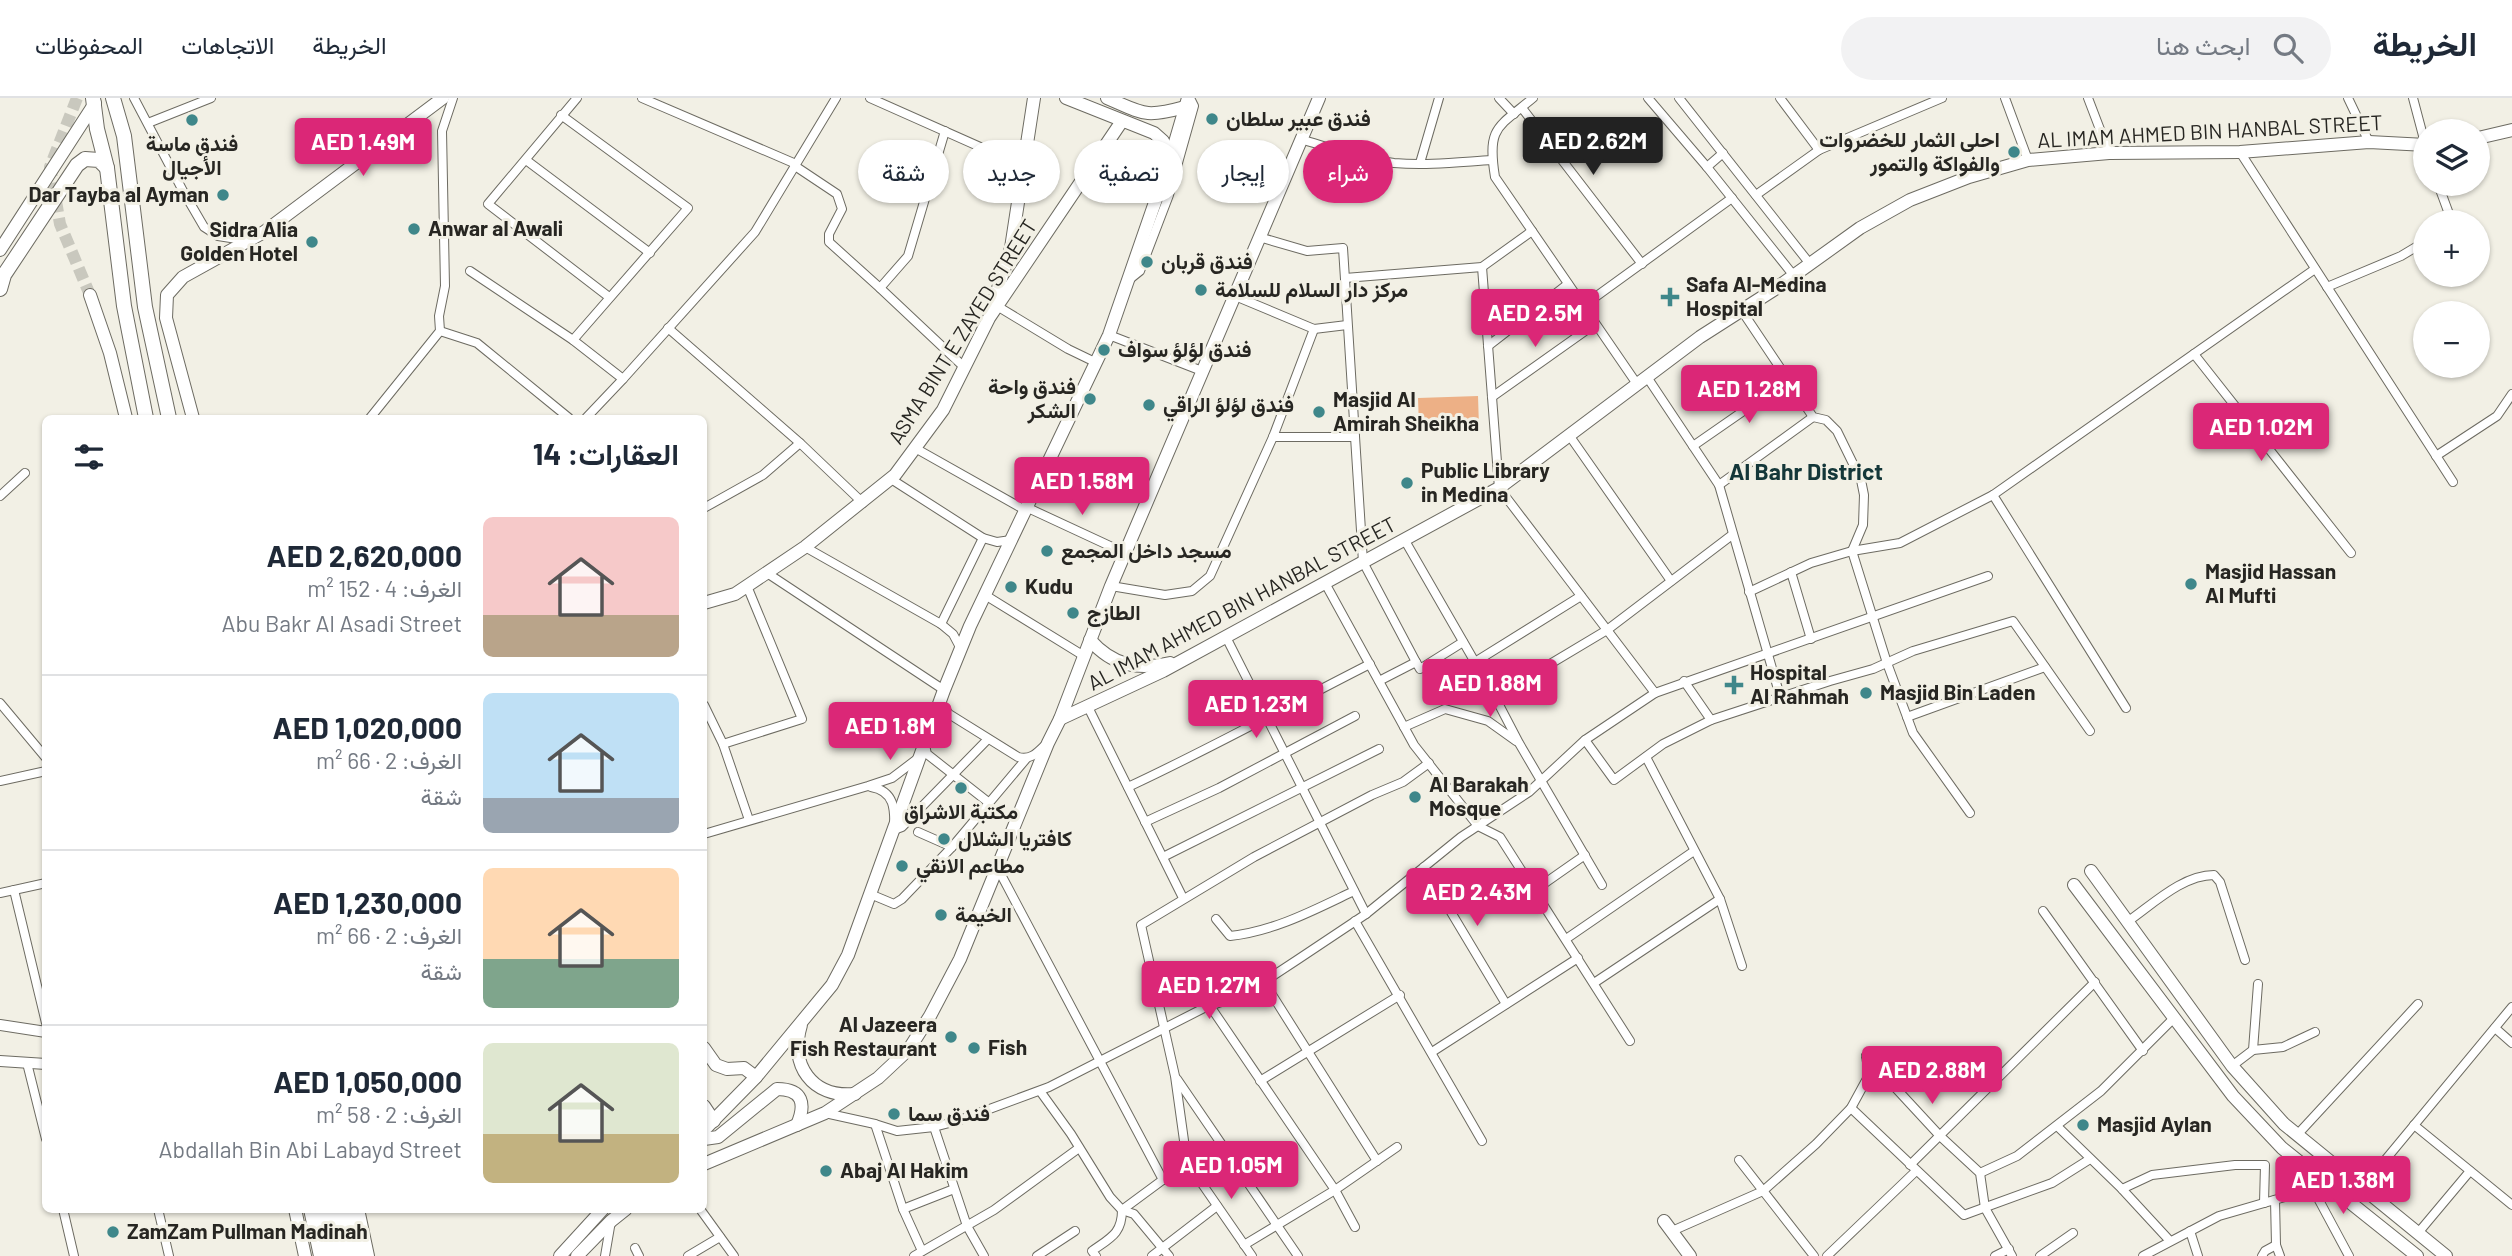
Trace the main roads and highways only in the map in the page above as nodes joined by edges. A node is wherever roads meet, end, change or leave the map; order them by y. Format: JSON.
{"nodes":[{"id":1,"x":113,"y":98,"type":"edge"},
{"id":2,"x":443,"y":98,"type":"edge"},
{"id":3,"x":1034,"y":98,"type":"edge"},
{"id":4,"x":1066,"y":98,"type":"edge"},
{"id":5,"x":1107,"y":98,"type":"edge"},
{"id":6,"x":1319,"y":98,"type":"edge"},
{"id":7,"x":94,"y":101,"type":"edge"},
{"id":8,"x":1190,"y":103,"type":"edge"},
{"id":9,"x":1122,"y":121,"type":"junction"},
{"id":10,"x":2512,"y":130,"type":"edge"},
{"id":11,"x":2490,"y":135,"type":"edge"},
{"id":12,"x":1162,"y":140,"type":"edge"},
{"id":13,"x":1177,"y":140,"type":"edge"},
{"id":14,"x":2413,"y":145,"type":"edge"},
{"id":15,"x":107,"y":168,"type":"junction"},
{"id":16,"x":1155,"y":203,"type":"edge"},
{"id":17,"x":0,"y":250,"type":"edge"},
{"id":18,"x":0,"y":289,"type":"edge"},
{"id":19,"x":90,"y":295,"type":"tunnel mouth"},
{"id":20,"x":989,"y":318,"type":"junction"},
{"id":21,"x":126,"y":415,"type":"edge"},
{"id":22,"x":145,"y":415,"type":"edge"},
{"id":23,"x":168,"y":415,"type":"edge"},
{"id":24,"x":192,"y":415,"type":"edge"},
{"id":25,"x":707,"y":602,"type":"edge"},
{"id":26,"x":1090,"y":640,"type":"junction"},
{"id":27,"x":1184,"y":660,"type":"junction"},
{"id":28,"x":1060,"y":719,"type":"junction"},
{"id":29,"x":2091,"y":871,"type":"dead end"},
{"id":30,"x":2074,"y":885,"type":"dead end"},
{"id":31,"x":802,"y":1021,"type":"junction"},
{"id":32,"x":707,"y":1052,"type":"edge"},
{"id":33,"x":756,"y":1077,"type":"junction"},
{"id":34,"x":855,"y":1094,"type":"junction"},
{"id":35,"x":709,"y":1125,"type":"edge"},
{"id":36,"x":797,"y":1125,"type":"junction"},
{"id":37,"x":707,"y":1139,"type":"edge"},
{"id":38,"x":707,"y":1163,"type":"edge"},
{"id":39,"x":296,"y":1213,"type":"edge"},
{"id":40,"x":312,"y":1213,"type":"edge"},
{"id":41,"x":324,"y":1213,"type":"edge"},
{"id":42,"x":335,"y":1213,"type":"edge"},
{"id":43,"x":347,"y":1213,"type":"edge"},
{"id":44,"x":359,"y":1213,"type":"edge"},
{"id":45,"x":599,"y":1213,"type":"edge"},
{"id":46,"x":621,"y":1213,"type":"edge"},
{"id":47,"x":1668,"y":1226,"type":"road end"},
{"id":48,"x":305,"y":1256,"type":"edge"},
{"id":49,"x":321,"y":1256,"type":"edge"},
{"id":50,"x":332,"y":1256,"type":"edge"},
{"id":51,"x":344,"y":1256,"type":"edge"},
{"id":52,"x":356,"y":1256,"type":"edge"},
{"id":53,"x":368,"y":1256,"type":"edge"},
{"id":54,"x":560,"y":1256,"type":"edge"},
{"id":55,"x":577,"y":1256,"type":"edge"},
{"id":56,"x":1690,"y":1256,"type":"edge"},
{"id":57,"x":2417,"y":1256,"type":"edge"},
{"id":58,"x":2446,"y":1256,"type":"edge"}],
"edges":[{"from":1,"to":23,"type":"highway"},
{"from":2,"to":24,"type":"main road"},
{"from":3,"to":20,"type":"main road"},
{"from":4,"to":9,"type":"main road"},
{"from":5,"to":8,"type":"main road"},
{"from":6,"to":26,"type":"main road"},
{"from":7,"to":15,"type":"highway"},
{"from":7,"to":17,"type":"main road"},
{"from":8,"to":13,"type":"main road"},
{"from":9,"to":12,"type":"main road"},
{"from":9,"to":20,"type":"main road","name":"ASMA BINT E ZAYED STREET"},
{"from":10,"to":11,"type":"main road"},
{"from":14,"to":27,"type":"main road","name":"AL IMAM AHMED BIN HANBAL STREET"},
{"from":15,"to":18,"type":"highway"},
{"from":15,"to":22,"type":"highway"},
{"from":16,"to":31,"type":"main road"},
{"from":19,"to":21,"type":"main road"},
{"from":20,"to":25,"type":"main road","name":"ASMA BINT E ZAYED STREET"},
{"from":26,"to":27,"type":"main road"},
{"from":26,"to":28,"type":"main road"},
{"from":27,"to":28,"type":"main road","name":"AL IMAM AHMED BIN HANBAL STREET"},
{"from":28,"to":34,"type":"main road"},
{"from":29,"to":58,"type":"main road"},
{"from":30,"to":57,"type":"main road"},
{"from":31,"to":33,"type":"main road"},
{"from":31,"to":34,"type":"main road"},
{"from":32,"to":33,"type":"main road"},
{"from":33,"to":35,"type":"main road"},
{"from":34,"to":36,"type":"main road"},
{"from":36,"to":37,"type":"main road"},
{"from":36,"to":38,"type":"main road"},
{"from":39,"to":48,"type":"main road"},
{"from":40,"to":49,"type":"highway"},
{"from":41,"to":50,"type":"highway"},
{"from":42,"to":51,"type":"highway"},
{"from":43,"to":52,"type":"highway"},
{"from":44,"to":53,"type":"main road"},
{"from":45,"to":54,"type":"main road"},
{"from":46,"to":55,"type":"main road"},
{"from":47,"to":56,"type":"main road"}]}
